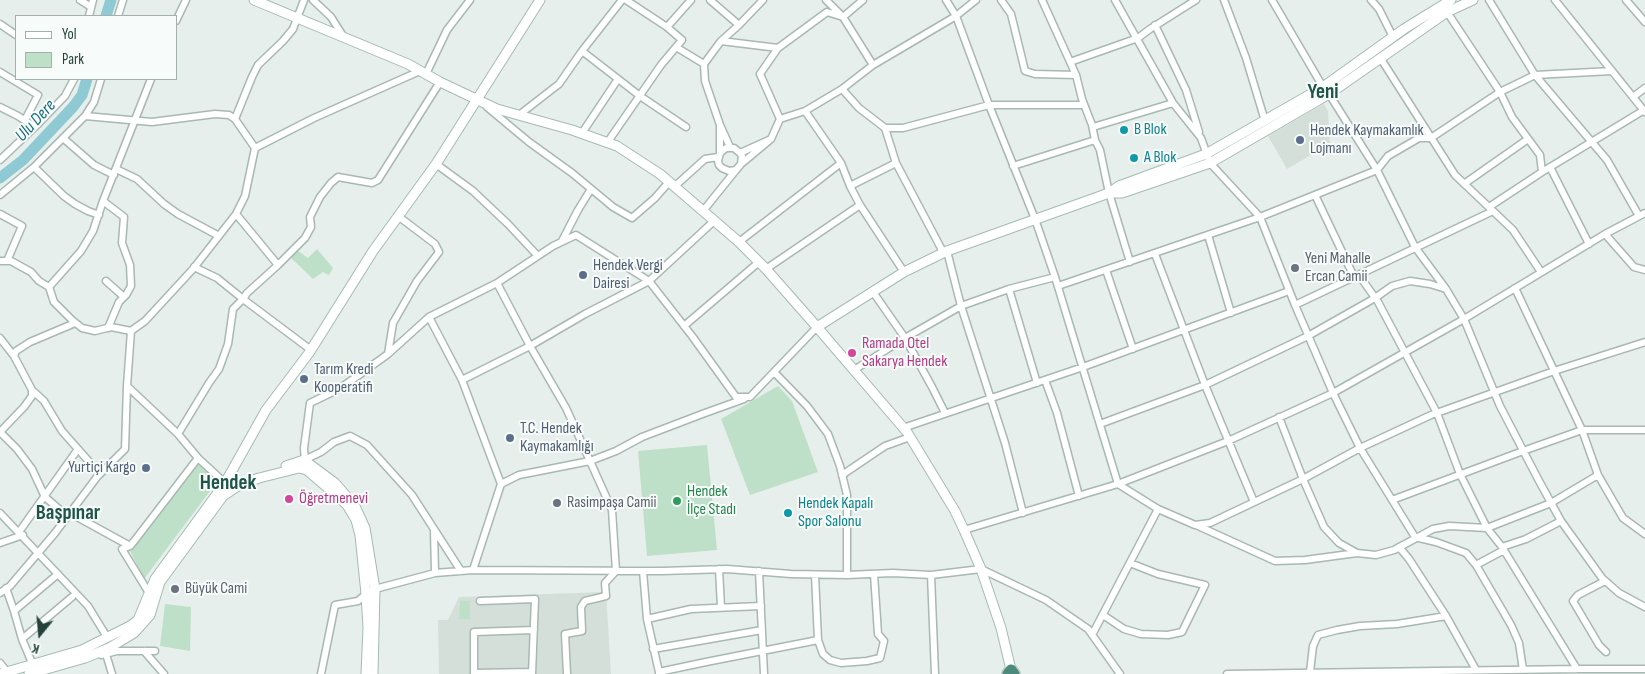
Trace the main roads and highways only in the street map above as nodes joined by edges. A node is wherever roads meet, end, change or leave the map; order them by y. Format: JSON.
{"nodes":[{"id":1,"x":254,"y":0,"type":"edge"},
{"id":2,"x":540,"y":0,"type":"edge"},
{"id":3,"x":1451,"y":0,"type":"edge"},
{"id":4,"x":1473,"y":0,"type":"edge"},
{"id":5,"x":1326,"y":90,"type":"junction"},
{"id":6,"x":477,"y":99,"type":"junction"},
{"id":7,"x":1109,"y":192,"type":"junction"},
{"id":8,"x":817,"y":327,"type":"junction"},
{"id":9,"x":225,"y":483,"type":"junction"},
{"id":10,"x":223,"y":496,"type":"junction"},
{"id":11,"x":5,"y":673,"type":"edge"},
{"id":12,"x":1011,"y":673,"type":"edge"},
{"id":13,"x":29,"y":674,"type":"edge"},
{"id":14,"x":366,"y":674,"type":"edge"},
{"id":15,"x":373,"y":674,"type":"edge"}],
"edges":[{"from":1,"to":6,"type":"main road"},
{"from":2,"to":6,"type":"main road"},
{"from":3,"to":5,"type":"main road"},
{"from":4,"to":5,"type":"main road"},
{"from":5,"to":7,"type":"main road"},
{"from":5,"to":7,"type":"main road"},
{"from":6,"to":8,"type":"main road"},
{"from":6,"to":9,"type":"main road"},
{"from":7,"to":8,"type":"main road"},
{"from":8,"to":12,"type":"main road"},
{"from":9,"to":10,"type":"main road"},
{"from":9,"to":11,"type":"main road"},
{"from":9,"to":15,"type":"main road"},
{"from":10,"to":13,"type":"main road"},
{"from":10,"to":14,"type":"main road"}]}
